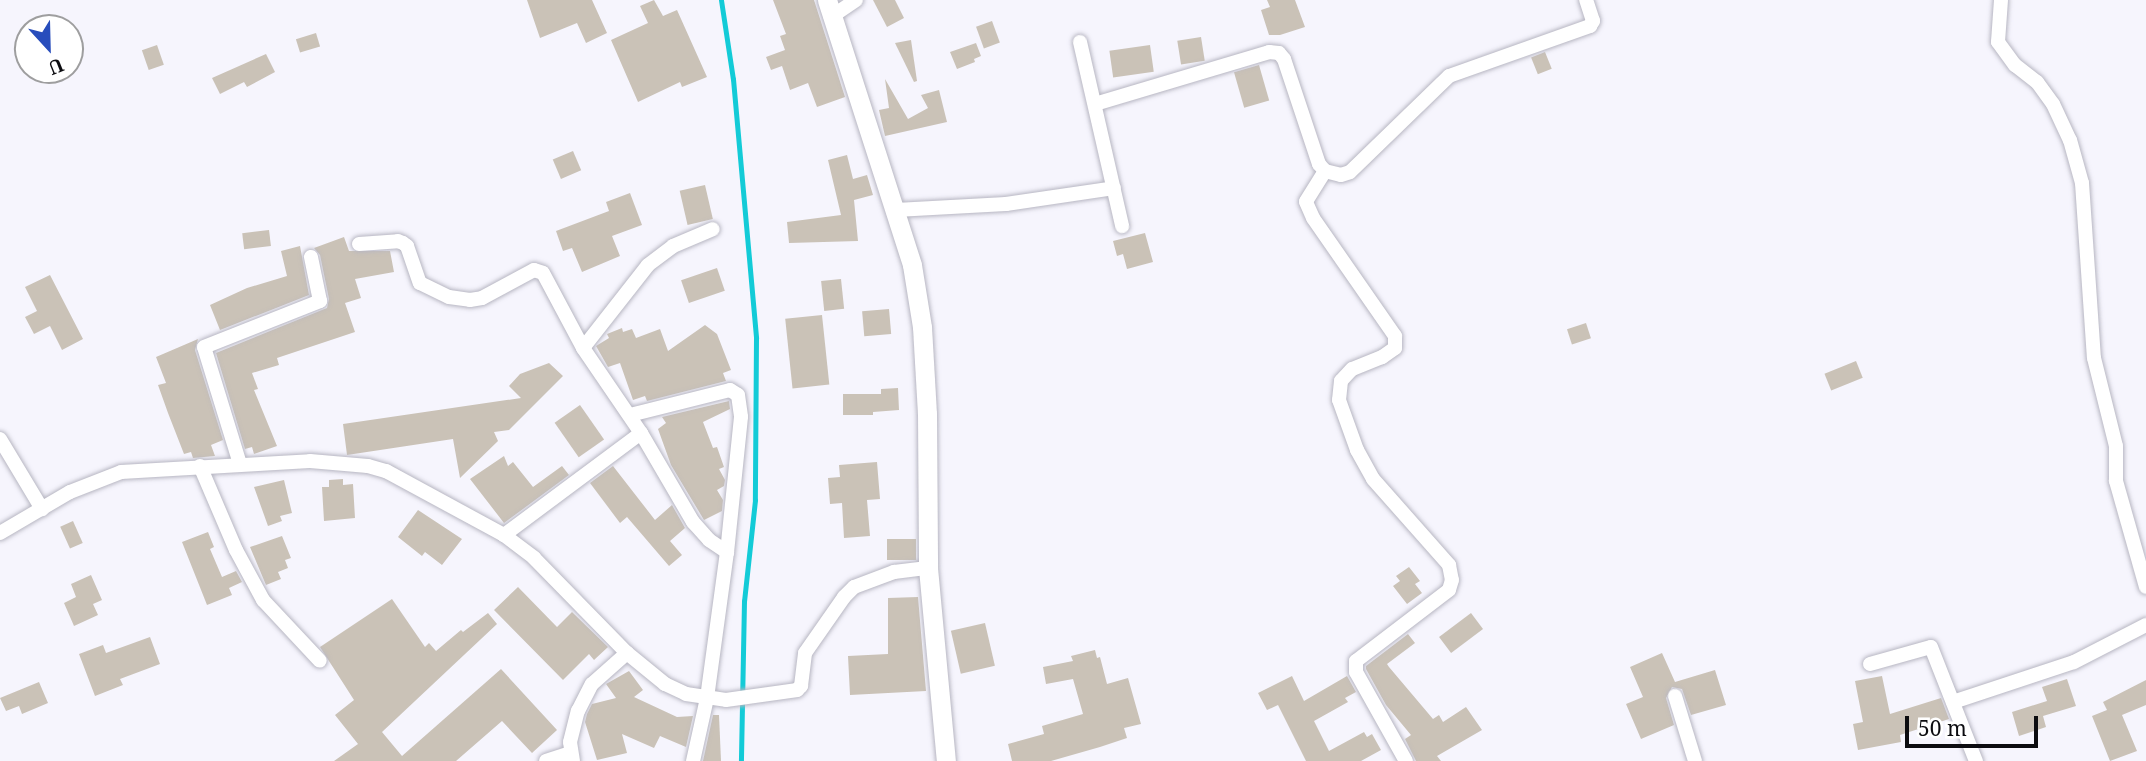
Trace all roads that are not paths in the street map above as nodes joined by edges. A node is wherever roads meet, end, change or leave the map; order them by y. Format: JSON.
{"nodes":[{"id":1,"x":856,"y":0,"type":"edge"},
{"id":2,"x":1586,"y":0,"type":"edge"},
{"id":3,"x":2001,"y":0,"type":"edge"},
{"id":4,"x":829,"y":8,"type":"edge"},
{"id":5,"x":1080,"y":42,"type":"dead end"},
{"id":6,"x":1095,"y":104,"type":"junction"},
{"id":7,"x":1325,"y":171,"type":"junction"},
{"id":8,"x":1114,"y":188,"type":"junction"},
{"id":9,"x":896,"y":210,"type":"junction"},
{"id":10,"x":1122,"y":226,"type":"dead end"},
{"id":11,"x":713,"y":229,"type":"dead end"},
{"id":12,"x":359,"y":244,"type":"dead end"},
{"id":13,"x":311,"y":257,"type":"dead end"},
{"id":14,"x":583,"y":348,"type":"junction"},
{"id":15,"x":630,"y":415,"type":"junction"},
{"id":16,"x":636,"y":436,"type":"junction"},
{"id":17,"x":0,"y":439,"type":"edge"},
{"id":18,"x":240,"y":464,"type":"junction"},
{"id":19,"x":200,"y":466,"type":"junction"},
{"id":20,"x":42,"y":509,"type":"junction"},
{"id":21,"x":0,"y":533,"type":"edge"},
{"id":22,"x":504,"y":534,"type":"junction"},
{"id":23,"x":725,"y":560,"type":"junction"},
{"id":24,"x":928,"y":568,"type":"junction"},
{"id":25,"x":2146,"y":587,"type":"edge"},
{"id":26,"x":2146,"y":625,"type":"edge"},
{"id":27,"x":627,"y":653,"type":"junction"},
{"id":28,"x":320,"y":661,"type":"dead end"},
{"id":29,"x":1870,"y":664,"type":"dead end"},
{"id":30,"x":1675,"y":696,"type":"dead end"},
{"id":31,"x":707,"y":698,"type":"junction"},
{"id":32,"x":1953,"y":702,"type":"junction"},
{"id":33,"x":572,"y":757,"type":"edge"},
{"id":34,"x":546,"y":761,"type":"edge"},
{"id":35,"x":694,"y":761,"type":"edge"},
{"id":36,"x":946,"y":761,"type":"edge"},
{"id":37,"x":1406,"y":761,"type":"edge"},
{"id":38,"x":1695,"y":761,"type":"edge"},
{"id":39,"x":1976,"y":761,"type":"edge"}],
"edges":[{"from":1,"to":4,"type":"street"},
{"from":2,"to":7,"type":"street"},
{"from":3,"to":25,"type":"street"},
{"from":4,"to":9,"type":"street"},
{"from":5,"to":6,"type":"street"},
{"from":6,"to":7,"type":"street"},
{"from":6,"to":8,"type":"street"},
{"from":7,"to":37,"type":"street"},
{"from":8,"to":9,"type":"street"},
{"from":8,"to":10,"type":"street"},
{"from":9,"to":24,"type":"street"},
{"from":11,"to":14,"type":"street"},
{"from":12,"to":14,"type":"street"},
{"from":13,"to":18,"type":"street"},
{"from":14,"to":15,"type":"street"},
{"from":15,"to":16,"type":"street"},
{"from":15,"to":23,"type":"street"},
{"from":16,"to":22,"type":"street"},
{"from":16,"to":23,"type":"street"},
{"from":17,"to":20,"type":"street"},
{"from":18,"to":19,"type":"street"},
{"from":18,"to":22,"type":"street"},
{"from":19,"to":20,"type":"street"},
{"from":19,"to":28,"type":"street"},
{"from":20,"to":21,"type":"street"},
{"from":22,"to":27,"type":"street"},
{"from":23,"to":31,"type":"street"},
{"from":24,"to":31,"type":"street"},
{"from":24,"to":36,"type":"street"},
{"from":26,"to":32,"type":"street"},
{"from":27,"to":31,"type":"street"},
{"from":27,"to":33,"type":"street"},
{"from":29,"to":32,"type":"street"},
{"from":30,"to":38,"type":"street"},
{"from":31,"to":35,"type":"street"},
{"from":32,"to":39,"type":"street"},
{"from":33,"to":34,"type":"street"}]}
